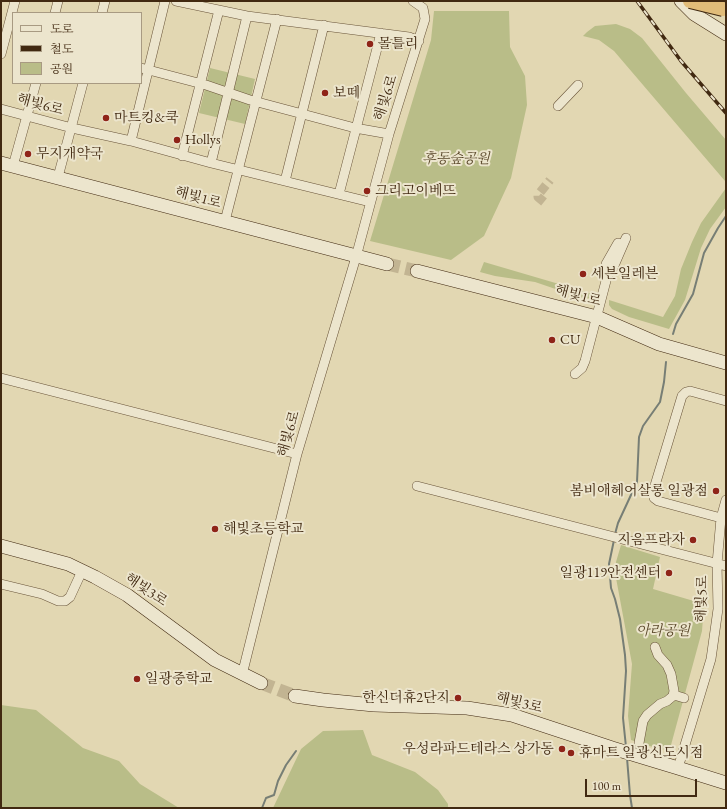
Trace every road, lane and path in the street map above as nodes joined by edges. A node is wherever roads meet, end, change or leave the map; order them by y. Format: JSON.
{"nodes":[{"id":1,"x":15,"y":1,"type":"edge"},
{"id":2,"x":58,"y":1,"type":"edge"},
{"id":3,"x":105,"y":1,"type":"edge"},
{"id":4,"x":165,"y":1,"type":"edge"},
{"id":5,"x":176,"y":1,"type":"edge"},
{"id":6,"x":413,"y":1,"type":"edge"},
{"id":7,"x":681,"y":1,"type":"edge"},
{"id":8,"x":690,"y":1,"type":"edge"},
{"id":9,"x":698,"y":1,"type":"edge"},
{"id":10,"x":722,"y":9,"type":"dead end"},
{"id":11,"x":219,"y":10,"type":"junction"},
{"id":12,"x":12,"y":12,"type":"edge"},
{"id":13,"x":12,"y":12,"type":"edge"},
{"id":14,"x":55,"y":12,"type":"edge"},
{"id":15,"x":102,"y":12,"type":"edge"},
{"id":16,"x":247,"y":16,"type":"junction"},
{"id":17,"x":277,"y":19,"type":"junction"},
{"id":18,"x":324,"y":25,"type":"junction"},
{"id":19,"x":723,"y":32,"type":"edge"},
{"id":20,"x":381,"y":33,"type":"junction"},
{"id":21,"x":419,"y":41,"type":"junction"},
{"id":22,"x":1,"y":54,"type":"edge"},
{"id":23,"x":145,"y":68,"type":"edge"},
{"id":24,"x":36,"y":84,"type":"edge"},
{"id":25,"x":83,"y":84,"type":"edge"},
{"id":26,"x":142,"y":84,"type":"edge"},
{"id":27,"x":142,"y":84,"type":"edge"},
{"id":28,"x":201,"y":84,"type":"junction"},
{"id":29,"x":578,"y":85,"type":"dead end"},
{"id":30,"x":256,"y":102,"type":"junction"},
{"id":31,"x":558,"y":106,"type":"dead end"},
{"id":32,"x":1,"y":109,"type":"edge"},
{"id":33,"x":301,"y":114,"type":"junction"},
{"id":34,"x":26,"y":116,"type":"junction"},
{"id":35,"x":72,"y":128,"type":"junction"},
{"id":36,"x":355,"y":128,"type":"junction"},
{"id":37,"x":389,"y":134,"type":"junction"},
{"id":38,"x":131,"y":141,"type":"junction"},
{"id":39,"x":182,"y":156,"type":"junction"},
{"id":40,"x":211,"y":163,"type":"junction"},
{"id":41,"x":7,"y":164,"type":"edge"},
{"id":42,"x":239,"y":170,"type":"junction"},
{"id":43,"x":58,"y":177,"type":"junction"},
{"id":44,"x":285,"y":181,"type":"junction"},
{"id":45,"x":339,"y":194,"type":"junction"},
{"id":46,"x":370,"y":202,"type":"junction"},
{"id":47,"x":225,"y":221,"type":"junction"},
{"id":48,"x":624,"y":238,"type":"dead end"},
{"id":49,"x":356,"y":257,"type":"junction"},
{"id":50,"x":387,"y":264,"type":"tunnel mouth"},
{"id":51,"x":417,"y":272,"type":"tunnel mouth"},
{"id":52,"x":597,"y":317,"type":"junction"},
{"id":53,"x":726,"y":363,"type":"edge"},
{"id":54,"x":575,"y":374,"type":"dead end"},
{"id":55,"x":1,"y":378,"type":"edge"},
{"id":56,"x":726,"y":401,"type":"edge"},
{"id":57,"x":297,"y":454,"type":"junction"},
{"id":58,"x":417,"y":486,"type":"dead end"},
{"id":59,"x":726,"y":500,"type":"edge"},
{"id":60,"x":721,"y":518,"type":"junction"},
{"id":61,"x":1,"y":546,"type":"edge"},
{"id":62,"x":722,"y":565,"type":"edge"},
{"id":63,"x":82,"y":571,"type":"junction"},
{"id":64,"x":1,"y":584,"type":"edge"},
{"id":65,"x":655,"y":646,"type":"dead end"},
{"id":66,"x":242,"y":675,"type":"junction"},
{"id":67,"x":261,"y":683,"type":"tunnel mouth"},
{"id":68,"x":674,"y":695,"type":"junction"},
{"id":69,"x":295,"y":696,"type":"tunnel mouth"},
{"id":70,"x":684,"y":698,"type":"dead end"},
{"id":71,"x":636,"y":749,"type":"junction"},
{"id":72,"x":678,"y":768,"type":"junction"},
{"id":73,"x":726,"y":783,"type":"edge"}],
"edges":[{"from":1,"to":13,"type":"street"},
{"from":2,"to":14,"type":"street"},
{"from":3,"to":15,"type":"street"},
{"from":4,"to":23,"type":"street"},
{"from":5,"to":11,"type":"street"},
{"from":6,"to":21,"type":"street","name":"해빛6로"},
{"from":7,"to":19,"type":"street"},
{"from":8,"to":10,"type":"main road","bridge":true},
{"from":9,"to":19,"type":"street"},
{"from":11,"to":16,"type":"street"},
{"from":11,"to":28,"type":"street"},
{"from":12,"to":22,"type":"street"},
{"from":16,"to":17,"type":"street"},
{"from":16,"to":40,"type":"street"},
{"from":17,"to":18,"type":"street"},
{"from":17,"to":30,"type":"street"},
{"from":18,"to":20,"type":"street"},
{"from":18,"to":33,"type":"street"},
{"from":20,"to":21,"type":"street"},
{"from":20,"to":36,"type":"street","name":"해빛6로"},
{"from":21,"to":37,"type":"street","name":"해빛6로"},
{"from":23,"to":27,"type":"street"},
{"from":23,"to":28,"type":"street"},
{"from":24,"to":34,"type":"street"},
{"from":25,"to":35,"type":"street","name":"해빛6로"},
{"from":26,"to":38,"type":"street"},
{"from":28,"to":30,"type":"street"},
{"from":28,"to":39,"type":"street"},
{"from":29,"to":31,"type":"street"},
{"from":30,"to":33,"type":"street"},
{"from":30,"to":42,"type":"street"},
{"from":32,"to":34,"type":"street","name":"해빛6로"},
{"from":33,"to":36,"type":"street"},
{"from":33,"to":44,"type":"street"},
{"from":34,"to":35,"type":"street","name":"해빛6로"},
{"from":34,"to":41,"type":"street"},
{"from":35,"to":38,"type":"street","name":"해빛6로"},
{"from":35,"to":43,"type":"street","name":"해빛6로"},
{"from":36,"to":37,"type":"street"},
{"from":36,"to":45,"type":"street","name":"해빛6로"},
{"from":37,"to":46,"type":"street","name":"해빛6로"},
{"from":38,"to":39,"type":"street","name":"해빛6로"},
{"from":39,"to":40,"type":"street","name":"해빛6로"},
{"from":40,"to":42,"type":"street","name":"해빛6로"},
{"from":41,"to":43,"type":"street","name":"해빛1로"},
{"from":42,"to":44,"type":"street","name":"해빛6로"},
{"from":42,"to":47,"type":"street"},
{"from":43,"to":47,"type":"street","name":"해빛1로"},
{"from":44,"to":45,"type":"street","name":"해빛6로"},
{"from":45,"to":46,"type":"street","name":"해빛6로"},
{"from":46,"to":49,"type":"street","name":"해빛6로"},
{"from":47,"to":49,"type":"street","name":"해빛1로"},
{"from":48,"to":52,"type":"street"},
{"from":49,"to":50,"type":"street","name":"해빛1로"},
{"from":49,"to":57,"type":"street","name":"해빛6로"},
{"from":51,"to":52,"type":"street","name":"해빛1로"},
{"from":52,"to":53,"type":"street","name":"해빛1로"},
{"from":52,"to":54,"type":"street"},
{"from":55,"to":57,"type":"street"},
{"from":56,"to":60,"type":"street"},
{"from":57,"to":66,"type":"street","name":"해빛6로"},
{"from":58,"to":62,"type":"street"},
{"from":59,"to":60,"type":"street","name":"해빛5로"},
{"from":60,"to":62,"type":"street","name":"해빛5로"},
{"from":61,"to":63,"type":"street","name":"해빛3로"},
{"from":62,"to":72,"type":"street","name":"해빛5로"},
{"from":63,"to":64,"type":"street"},
{"from":63,"to":66,"type":"street","name":"해빛3로"},
{"from":65,"to":68,"type":"street"},
{"from":66,"to":67,"type":"street","name":"해빛3로"},
{"from":68,"to":70,"type":"street"},
{"from":68,"to":71,"type":"street"},
{"from":69,"to":71,"type":"street","name":"해빛3로"},
{"from":71,"to":72,"type":"street","name":"해빛3로"},
{"from":72,"to":73,"type":"street","name":"해빛3로"}]}
